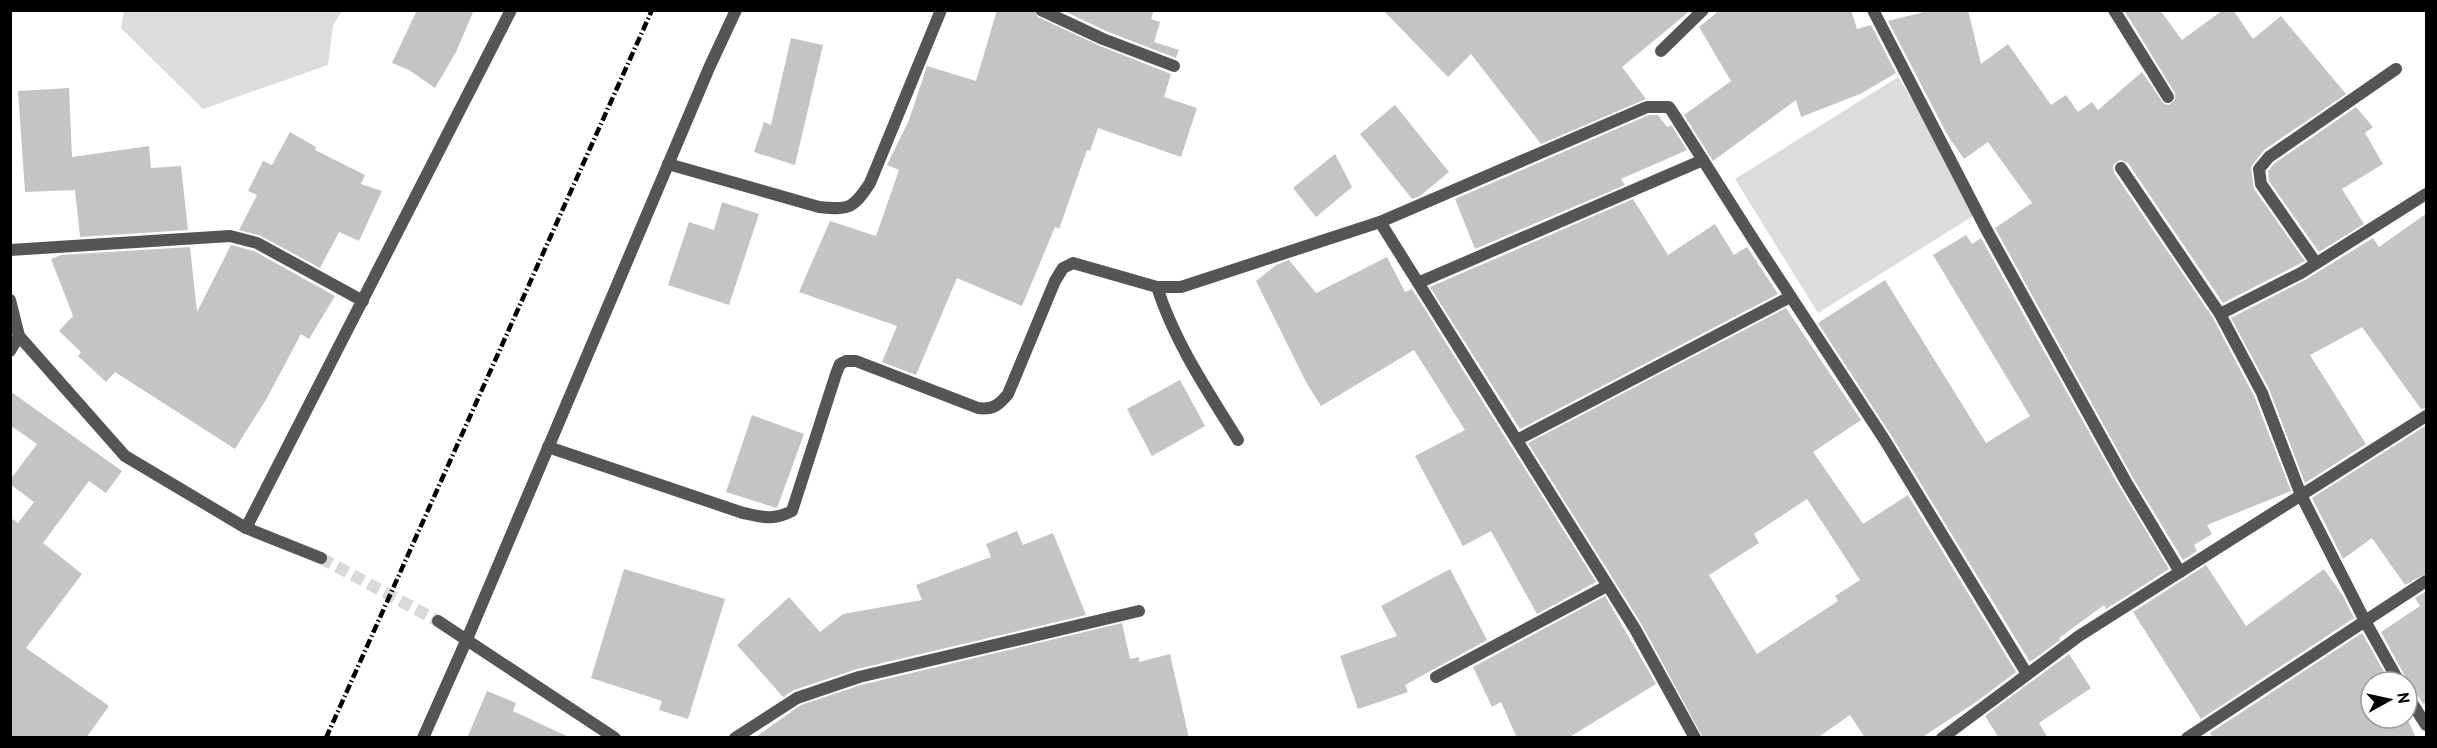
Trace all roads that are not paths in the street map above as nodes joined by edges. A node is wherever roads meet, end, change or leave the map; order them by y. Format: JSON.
{"nodes":[{"id":1,"x":511,"y":10,"type":"edge"},
{"id":2,"x":736,"y":10,"type":"edge"},
{"id":3,"x":941,"y":10,"type":"edge"},
{"id":4,"x":1041,"y":10,"type":"edge"},
{"id":5,"x":1703,"y":10,"type":"edge"},
{"id":6,"x":1873,"y":10,"type":"edge"},
{"id":7,"x":2114,"y":10,"type":"edge"},
{"id":8,"x":1661,"y":51,"type":"dead end"},
{"id":9,"x":1174,"y":66,"type":"dead end"},
{"id":10,"x":2396,"y":69,"type":"dead end"},
{"id":11,"x":2168,"y":97,"type":"dead end"},
{"id":12,"x":1703,"y":160,"type":"junction"},
{"id":13,"x":668,"y":164,"type":"junction"},
{"id":14,"x":2121,"y":168,"type":"dead end"},
{"id":15,"x":2427,"y":194,"type":"edge"},
{"id":16,"x":1380,"y":222,"type":"junction"},
{"id":17,"x":10,"y":250,"type":"edge"},
{"id":18,"x":2316,"y":263,"type":"junction"},
{"id":19,"x":1420,"y":282,"type":"junction"},
{"id":20,"x":1157,"y":287,"type":"junction"},
{"id":21,"x":1790,"y":297,"type":"junction"},
{"id":22,"x":10,"y":300,"type":"edge"},
{"id":23,"x":363,"y":301,"type":"junction"},
{"id":24,"x":2220,"y":314,"type":"junction"},
{"id":25,"x":19,"y":336,"type":"junction"},
{"id":26,"x":10,"y":351,"type":"edge"},
{"id":27,"x":2427,"y":416,"type":"edge"},
{"id":28,"x":1238,"y":440,"type":"dead end"},
{"id":29,"x":1517,"y":440,"type":"junction"},
{"id":30,"x":548,"y":447,"type":"junction"},
{"id":31,"x":2301,"y":495,"type":"junction"},
{"id":32,"x":246,"y":528,"type":"junction"},
{"id":33,"x":321,"y":558,"type":"tunnel mouth"},
{"id":34,"x":2180,"y":572,"type":"junction"},
{"id":35,"x":2427,"y":581,"type":"edge"},
{"id":36,"x":1607,"y":586,"type":"junction"},
{"id":37,"x":1139,"y":611,"type":"dead end"},
{"id":38,"x":438,"y":621,"type":"tunnel mouth"},
{"id":39,"x":2365,"y":621,"type":"junction"},
{"id":40,"x":467,"y":639,"type":"junction"},
{"id":41,"x":2392,"y":670,"type":"edge"},
{"id":42,"x":2027,"y":674,"type":"junction"},
{"id":43,"x":1436,"y":676,"type":"dead end"},
{"id":44,"x":423,"y":738,"type":"edge"},
{"id":45,"x":615,"y":738,"type":"edge"},
{"id":46,"x":735,"y":738,"type":"edge"},
{"id":47,"x":1695,"y":738,"type":"edge"},
{"id":48,"x":1942,"y":738,"type":"edge"},
{"id":49,"x":2187,"y":738,"type":"edge"}],
"edges":[{"from":1,"to":23,"type":"street"},
{"from":2,"to":13,"type":"street"},
{"from":3,"to":13,"type":"street"},
{"from":4,"to":9,"type":"street"},
{"from":5,"to":8,"type":"street"},
{"from":6,"to":34,"type":"street"},
{"from":7,"to":11,"type":"street"},
{"from":10,"to":18,"type":"street"},
{"from":12,"to":16,"type":"street"},
{"from":12,"to":19,"type":"street"},
{"from":12,"to":21,"type":"street"},
{"from":13,"to":30,"type":"street"},
{"from":14,"to":24,"type":"street"},
{"from":15,"to":18,"type":"street"},
{"from":16,"to":19,"type":"street"},
{"from":16,"to":20,"type":"street"},
{"from":17,"to":23,"type":"street"},
{"from":18,"to":24,"type":"street"},
{"from":19,"to":29,"type":"street"},
{"from":20,"to":28,"type":"street"},
{"from":20,"to":30,"type":"street"},
{"from":21,"to":29,"type":"street"},
{"from":21,"to":42,"type":"street"},
{"from":22,"to":25,"type":"street"},
{"from":23,"to":32,"type":"street"},
{"from":24,"to":31,"type":"street"},
{"from":25,"to":26,"type":"street"},
{"from":25,"to":32,"type":"street"},
{"from":27,"to":31,"type":"street"},
{"from":29,"to":36,"type":"street"},
{"from":30,"to":40,"type":"street"},
{"from":31,"to":34,"type":"street"},
{"from":31,"to":39,"type":"street"},
{"from":32,"to":33,"type":"street"},
{"from":34,"to":42,"type":"street"},
{"from":35,"to":39,"type":"street"},
{"from":36,"to":43,"type":"street"},
{"from":36,"to":47,"type":"street"},
{"from":37,"to":46,"type":"street"},
{"from":38,"to":40,"type":"street"},
{"from":39,"to":41,"type":"street"},
{"from":39,"to":49,"type":"street"},
{"from":40,"to":44,"type":"street"},
{"from":40,"to":45,"type":"street"},
{"from":42,"to":48,"type":"street"}]}
